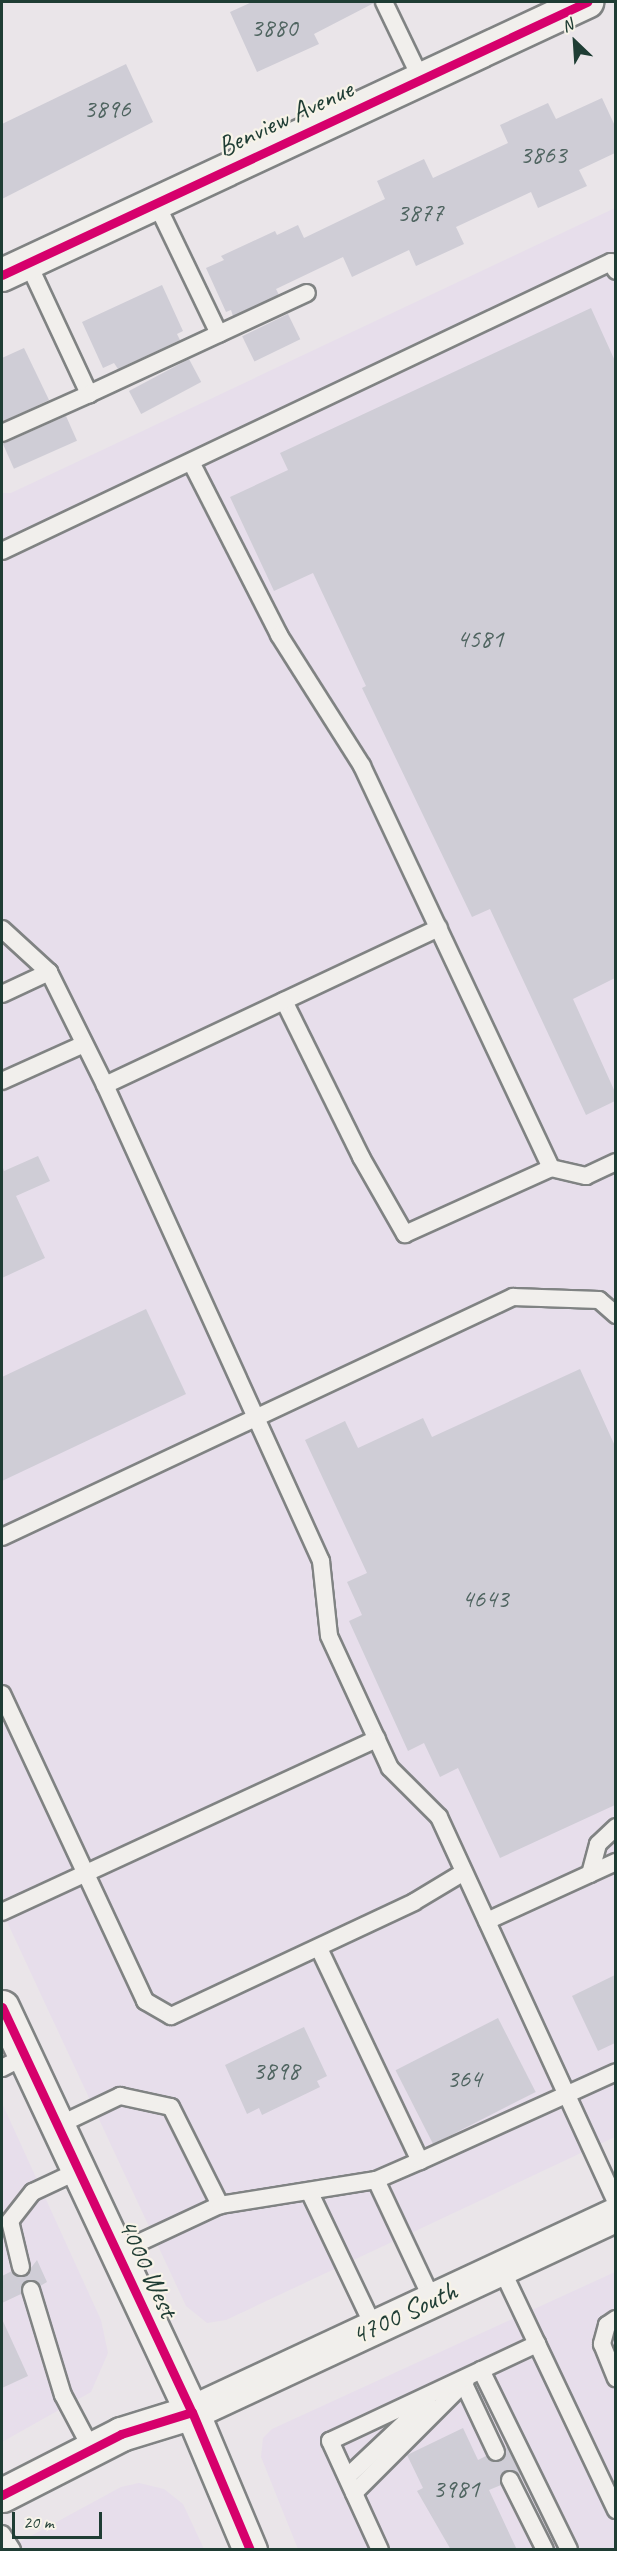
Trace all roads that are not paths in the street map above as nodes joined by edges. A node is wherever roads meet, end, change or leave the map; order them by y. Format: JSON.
{"nodes":[{"id":1,"x":384,"y":2,"type":"edge"},
{"id":2,"x":587,"y":2,"type":"edge"},
{"id":3,"x":421,"y":79,"type":"junction"},
{"id":4,"x":156,"y":203,"type":"junction"},
{"id":5,"x":15,"y":269,"type":"edge"},
{"id":6,"x":615,"y":271,"type":"edge"},
{"id":7,"x":307,"y":293,"type":"dead end"},
{"id":8,"x":219,"y":334,"type":"junction"},
{"id":9,"x":89,"y":394,"type":"junction"},
{"id":10,"x":2,"y":433,"type":"edge"},
{"id":11,"x":191,"y":462,"type":"junction"},
{"id":12,"x":2,"y":551,"type":"edge"},
{"id":13,"x":439,"y":928,"type":"junction"},
{"id":14,"x":2,"y":929,"type":"edge"},
{"id":15,"x":49,"y":972,"type":"junction"},
{"id":16,"x":2,"y":994,"type":"edge"},
{"id":17,"x":284,"y":1001,"type":"junction"},
{"id":18,"x":84,"y":1044,"type":"junction"},
{"id":19,"x":2,"y":1081,"type":"edge"},
{"id":20,"x":105,"y":1086,"type":"junction"},
{"id":21,"x":615,"y":1162,"type":"edge"},
{"id":22,"x":551,"y":1168,"type":"junction"},
{"id":23,"x":615,"y":1315,"type":"edge"},
{"id":24,"x":255,"y":1419,"type":"junction"},
{"id":25,"x":2,"y":1537,"type":"edge"},
{"id":26,"x":2,"y":1694,"type":"edge"},
{"id":27,"x":377,"y":1739,"type":"junction"},
{"id":28,"x":615,"y":1827,"type":"edge"},
{"id":29,"x":615,"y":1862,"type":"edge"},
{"id":30,"x":464,"y":1872,"type":"junction"},
{"id":31,"x":590,"y":1874,"type":"junction"},
{"id":32,"x":86,"y":1875,"type":"junction"},
{"id":33,"x":2,"y":1912,"type":"edge"},
{"id":34,"x":487,"y":1921,"type":"junction"},
{"id":35,"x":319,"y":1948,"type":"junction"},
{"id":36,"x":2,"y":2007,"type":"edge"},
{"id":37,"x":13,"y":2062,"type":"edge"},
{"id":38,"x":615,"y":2072,"type":"edge"},
{"id":39,"x":565,"y":2095,"type":"junction"},
{"id":40,"x":57,"y":2126,"type":"junction"},
{"id":41,"x":420,"y":2161,"type":"junction"},
{"id":42,"x":78,"y":2170,"type":"junction"},
{"id":43,"x":376,"y":2180,"type":"junction"},
{"id":44,"x":309,"y":2191,"type":"junction"},
{"id":45,"x":615,"y":2201,"type":"edge"},
{"id":46,"x":220,"y":2205,"type":"junction"},
{"id":47,"x":615,"y":2214,"type":"edge"},
{"id":48,"x":117,"y":2253,"type":"junction"},
{"id":49,"x":21,"y":2267,"type":"dead end"},
{"id":50,"x":501,"y":2268,"type":"junction"},
{"id":51,"x":31,"y":2290,"type":"dead end"},
{"id":52,"x":433,"y":2301,"type":"junction"},
{"id":53,"x":615,"y":2319,"type":"edge"},
{"id":54,"x":374,"y":2328,"type":"junction"},
{"id":55,"x":537,"y":2344,"type":"junction"},
{"id":56,"x":473,"y":2376,"type":"junction"},
{"id":57,"x":615,"y":2378,"type":"edge"},
{"id":58,"x":440,"y":2389,"type":"junction"},
{"id":59,"x":192,"y":2412,"type":"junction"},
{"id":60,"x":92,"y":2448,"type":"junction"},
{"id":61,"x":496,"y":2452,"type":"dead end"},
{"id":62,"x":347,"y":2477,"type":"junction"},
{"id":63,"x":510,"y":2480,"type":"dead end"},
{"id":64,"x":354,"y":2493,"type":"junction"},
{"id":65,"x":2,"y":2495,"type":"edge"},
{"id":66,"x":615,"y":2510,"type":"edge"},
{"id":67,"x":2,"y":2534,"type":"edge"},
{"id":68,"x":12,"y":2550,"type":"edge"},
{"id":69,"x":250,"y":2550,"type":"edge"},
{"id":70,"x":380,"y":2550,"type":"edge"},
{"id":71,"x":545,"y":2550,"type":"edge"},
{"id":72,"x":569,"y":2550,"type":"edge"}],
"edges":[{"from":1,"to":3,"type":"lane"},
{"from":2,"to":3,"type":"street","name":"Benview Avenue"},
{"from":3,"to":4,"type":"street","name":"Benview Avenue"},
{"from":4,"to":5,"type":"street","name":"Benview Avenue"},
{"from":4,"to":8,"type":"lane"},
{"from":5,"to":9,"type":"lane"},
{"from":6,"to":11,"type":"lane"},
{"from":7,"to":8,"type":"lane"},
{"from":8,"to":9,"type":"lane"},
{"from":9,"to":10,"type":"lane"},
{"from":11,"to":12,"type":"lane"},
{"from":11,"to":13,"type":"lane"},
{"from":13,"to":17,"type":"lane"},
{"from":13,"to":22,"type":"lane"},
{"from":14,"to":15,"type":"lane"},
{"from":15,"to":16,"type":"lane"},
{"from":15,"to":18,"type":"lane"},
{"from":17,"to":20,"type":"lane"},
{"from":17,"to":22,"type":"lane"},
{"from":18,"to":19,"type":"lane"},
{"from":18,"to":20,"type":"lane"},
{"from":20,"to":24,"type":"lane"},
{"from":21,"to":22,"type":"lane"},
{"from":23,"to":24,"type":"lane"},
{"from":24,"to":25,"type":"lane"},
{"from":24,"to":27,"type":"lane"},
{"from":26,"to":32,"type":"lane"},
{"from":27,"to":30,"type":"lane"},
{"from":27,"to":32,"type":"lane"},
{"from":28,"to":31,"type":"lane"},
{"from":29,"to":31,"type":"lane"},
{"from":30,"to":34,"type":"lane"},
{"from":30,"to":35,"type":"lane"},
{"from":31,"to":34,"type":"lane"},
{"from":32,"to":33,"type":"lane"},
{"from":32,"to":35,"type":"lane"},
{"from":34,"to":39,"type":"lane"},
{"from":35,"to":41,"type":"lane"},
{"from":36,"to":37,"type":"main road","name":"4000 West"},
{"from":37,"to":40,"type":"main road","name":"4000 West"},
{"from":38,"to":39,"type":"lane"},
{"from":39,"to":41,"type":"lane"},
{"from":39,"to":45,"type":"lane"},
{"from":40,"to":42,"type":"main road","name":"4000 West"},
{"from":40,"to":46,"type":"lane"},
{"from":41,"to":43,"type":"lane"},
{"from":42,"to":48,"type":"main road","name":"4000 West"},
{"from":42,"to":49,"type":"lane"},
{"from":43,"to":44,"type":"lane"},
{"from":43,"to":52,"type":"lane"},
{"from":44,"to":46,"type":"lane"},
{"from":44,"to":54,"type":"lane"},
{"from":46,"to":48,"type":"lane"},
{"from":47,"to":50,"type":"main road","name":"4700 South"},
{"from":48,"to":59,"type":"main road","name":"4000 West"},
{"from":50,"to":52,"type":"main road","name":"4700 South"},
{"from":50,"to":55,"type":"lane"},
{"from":51,"to":60,"type":"lane"},
{"from":52,"to":54,"type":"main road","name":"4700 South"},
{"from":53,"to":57,"type":"lane"},
{"from":54,"to":59,"type":"main road","name":"4700 South"},
{"from":55,"to":56,"type":"lane"},
{"from":55,"to":66,"type":"lane"},
{"from":56,"to":58,"type":"lane"},
{"from":56,"to":61,"type":"lane"},
{"from":56,"to":64,"type":"lane"},
{"from":56,"to":72,"type":"lane"},
{"from":58,"to":62,"type":"lane"},
{"from":58,"to":62,"type":"lane"},
{"from":59,"to":60,"type":"main road","name":"4700 South"},
{"from":59,"to":69,"type":"main road","name":"4000 West"},
{"from":60,"to":65,"type":"main road","name":"4700 South"},
{"from":62,"to":64,"type":"lane"},
{"from":63,"to":71,"type":"lane"},
{"from":64,"to":70,"type":"lane"},
{"from":67,"to":68,"type":"lane"}]}
